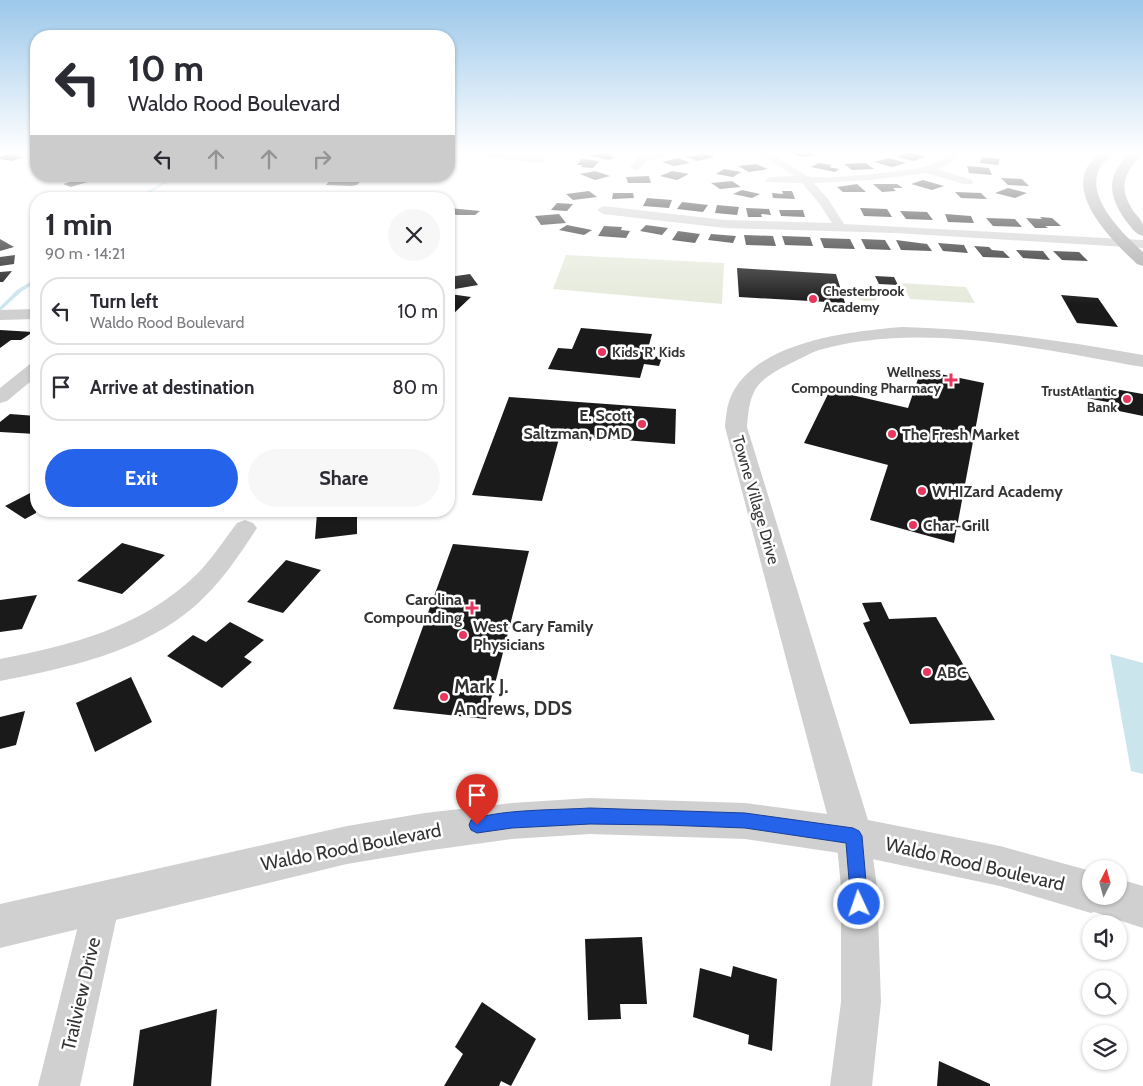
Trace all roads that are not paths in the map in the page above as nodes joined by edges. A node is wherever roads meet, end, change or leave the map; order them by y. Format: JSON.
{"nodes":[{"id":1,"x":826,"y":203,"type":"edge"},
{"id":2,"x":1094,"y":203,"type":"edge"},
{"id":3,"x":1123,"y":203,"type":"edge"},
{"id":4,"x":603,"y":210,"type":"dead end"},
{"id":5,"x":840,"y":226,"type":"junction"},
{"id":6,"x":1143,"y":232,"type":"edge"},
{"id":7,"x":1125,"y":243,"type":"junction"},
{"id":8,"x":1143,"y":244,"type":"edge"},
{"id":9,"x":1143,"y":260,"type":"edge"},
{"id":10,"x":0,"y":314,"type":"edge"},
{"id":11,"x":30,"y":314,"type":"edge"},
{"id":12,"x":1143,"y":361,"type":"edge"},
{"id":13,"x":30,"y":373,"type":"edge"},
{"id":14,"x":0,"y":397,"type":"edge"},
{"id":15,"x":245,"y":528,"type":"dead end"},
{"id":16,"x":0,"y":670,"type":"edge"},
{"id":17,"x":853,"y":836,"type":"junction"},
{"id":18,"x":1082,"y":889,"type":"edge"},
{"id":19,"x":102,"y":902,"type":"junction"},
{"id":20,"x":1128,"y":903,"type":"edge"},
{"id":21,"x":1143,"y":907,"type":"edge"},
{"id":22,"x":0,"y":926,"type":"edge"},
{"id":23,"x":59,"y":1086,"type":"edge"},
{"id":24,"x":851,"y":1086,"type":"edge"}],
"edges":[{"from":1,"to":5,"type":"street"},
{"from":2,"to":7,"type":"main road"},
{"from":3,"to":6,"type":"main road"},
{"from":4,"to":5,"type":"street"},
{"from":5,"to":7,"type":"street"},
{"from":7,"to":8,"type":"street"},
{"from":7,"to":9,"type":"main road"},
{"from":10,"to":11,"type":"street"},
{"from":12,"to":17,"type":"street","name":"Towne Village Drive"},
{"from":13,"to":14,"type":"street"},
{"from":15,"to":16,"type":"street"},
{"from":17,"to":18,"type":"street","name":"Waldo Rood Boulevard"},
{"from":17,"to":19,"type":"street","name":"Waldo Rood Boulevard"},
{"from":17,"to":24,"type":"street"},
{"from":19,"to":22,"type":"street","name":"Waldo Rood Boulevard"},
{"from":19,"to":23,"type":"street","name":"Trailview Drive"},
{"from":20,"to":21,"type":"street"}]}
